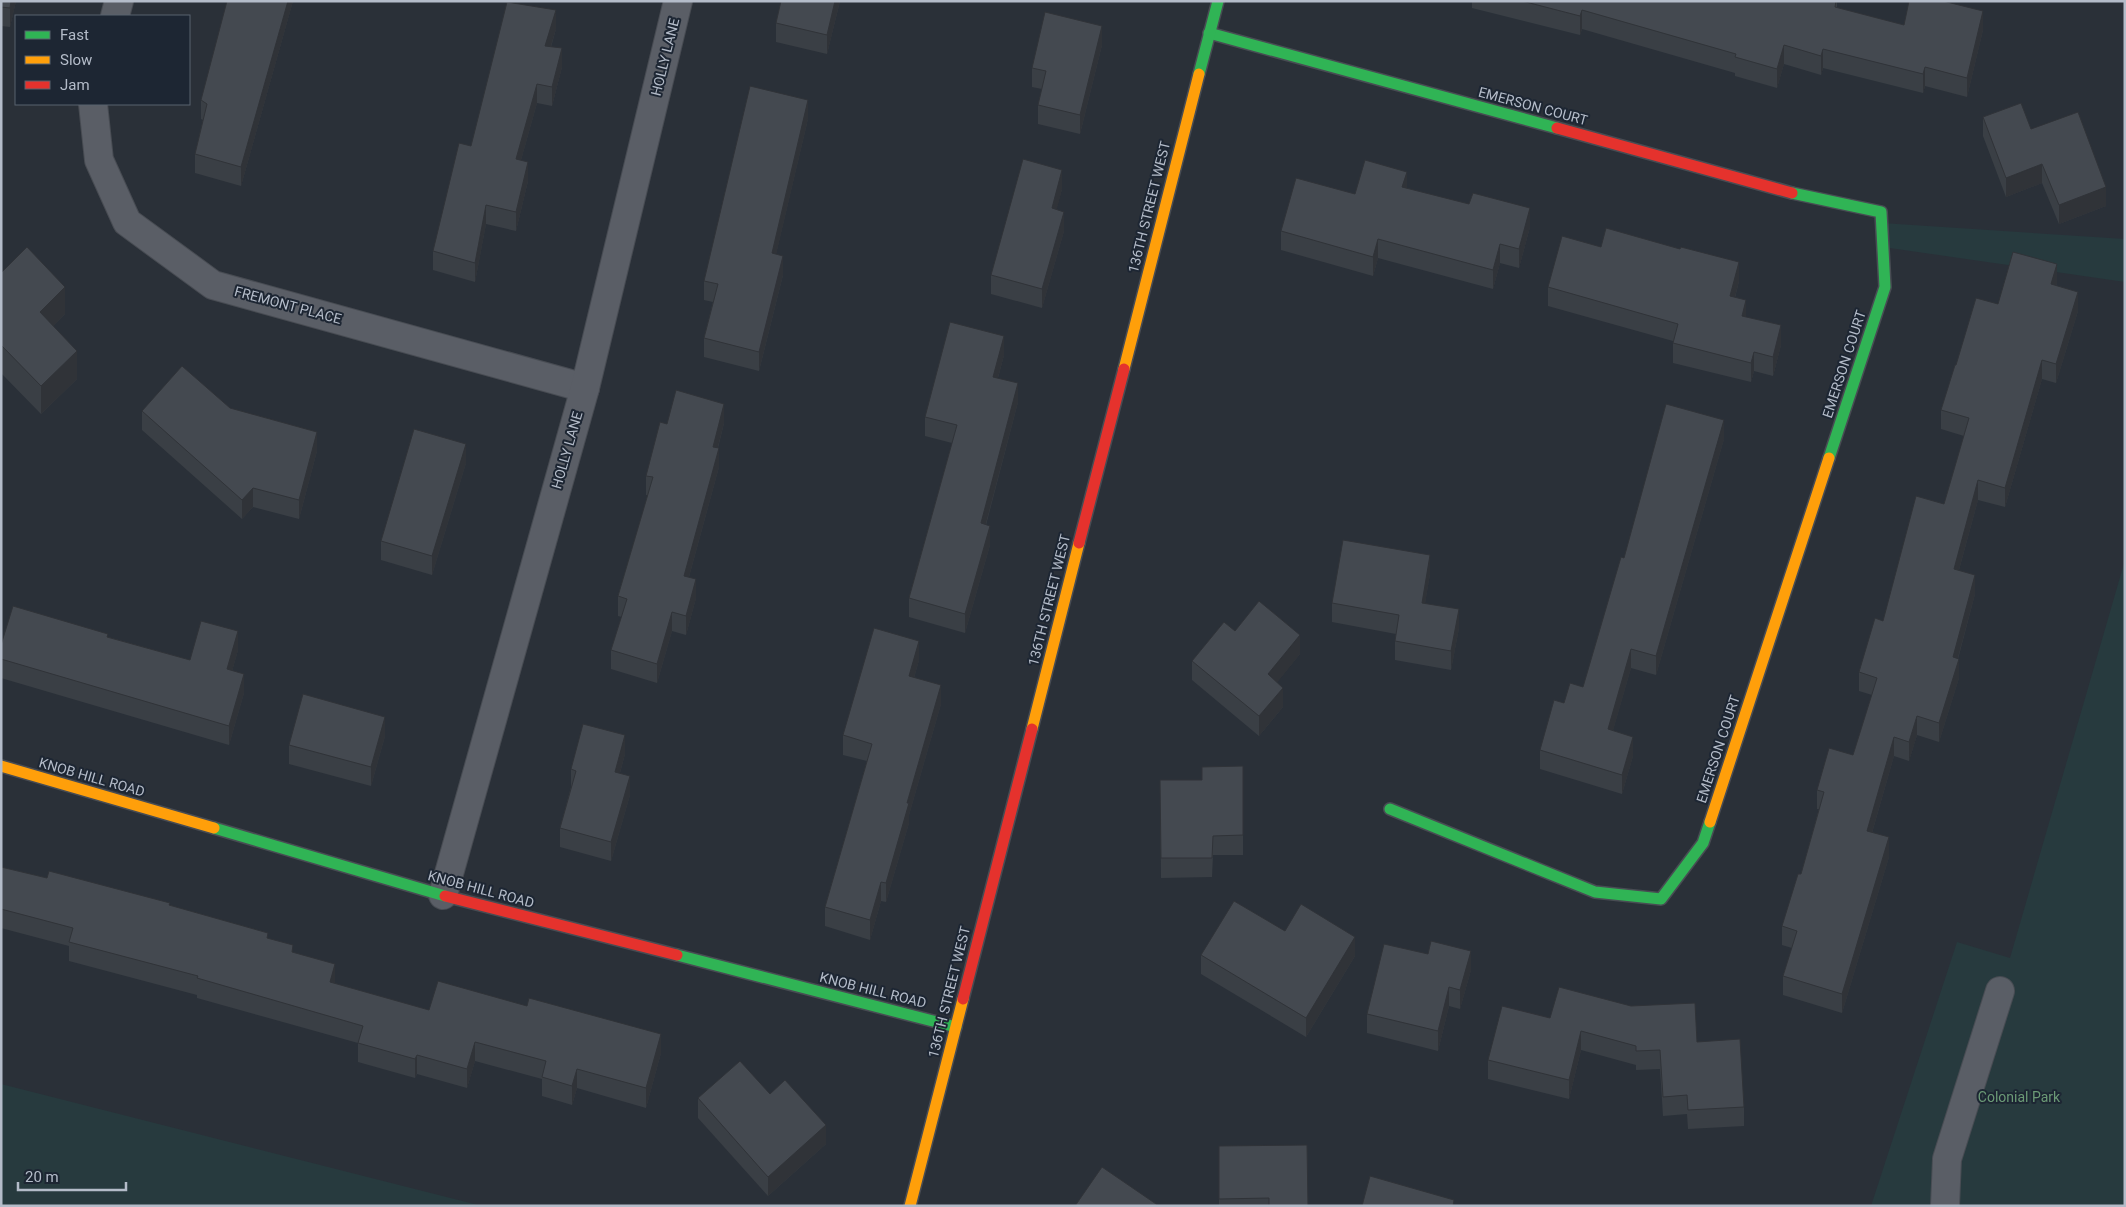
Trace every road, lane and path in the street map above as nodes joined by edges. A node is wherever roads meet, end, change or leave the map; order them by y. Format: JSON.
{"nodes":[{"id":1,"x":119,"y":1,"type":"edge"},
{"id":2,"x":678,"y":1,"type":"edge"},
{"id":3,"x":1218,"y":1,"type":"edge"},
{"id":4,"x":115,"y":15,"type":"edge"},
{"id":5,"x":1209,"y":33,"type":"junction"},
{"id":6,"x":93,"y":105,"type":"edge"},
{"id":7,"x":585,"y":388,"type":"junction"},
{"id":8,"x":1,"y":766,"type":"edge"},
{"id":9,"x":1390,"y":809,"type":"dead end"},
{"id":10,"x":443,"y":895,"type":"junction"},
{"id":11,"x":2000,"y":991,"type":"dead end"},
{"id":12,"x":956,"y":1027,"type":"junction"},
{"id":13,"x":910,"y":1206,"type":"edge"},
{"id":14,"x":1945,"y":1206,"type":"edge"}],
"edges":[{"from":1,"to":4,"type":"street"},
{"from":2,"to":7,"type":"street","name":"HOLLY LANE"},
{"from":3,"to":5,"type":"street","name":"136TH STREET WEST"},
{"from":5,"to":9,"type":"street","name":"EMERSON COURT"},
{"from":5,"to":12,"type":"street","name":"136TH STREET WEST"},
{"from":6,"to":7,"type":"street","name":"FREMONT PLACE"},
{"from":7,"to":10,"type":"street","name":"HOLLY LANE"},
{"from":8,"to":10,"type":"street","name":"KNOB HILL ROAD"},
{"from":10,"to":12,"type":"street","name":"KNOB HILL ROAD"},
{"from":11,"to":14,"type":"street"},
{"from":12,"to":13,"type":"street","name":"136TH STREET WEST"}]}
